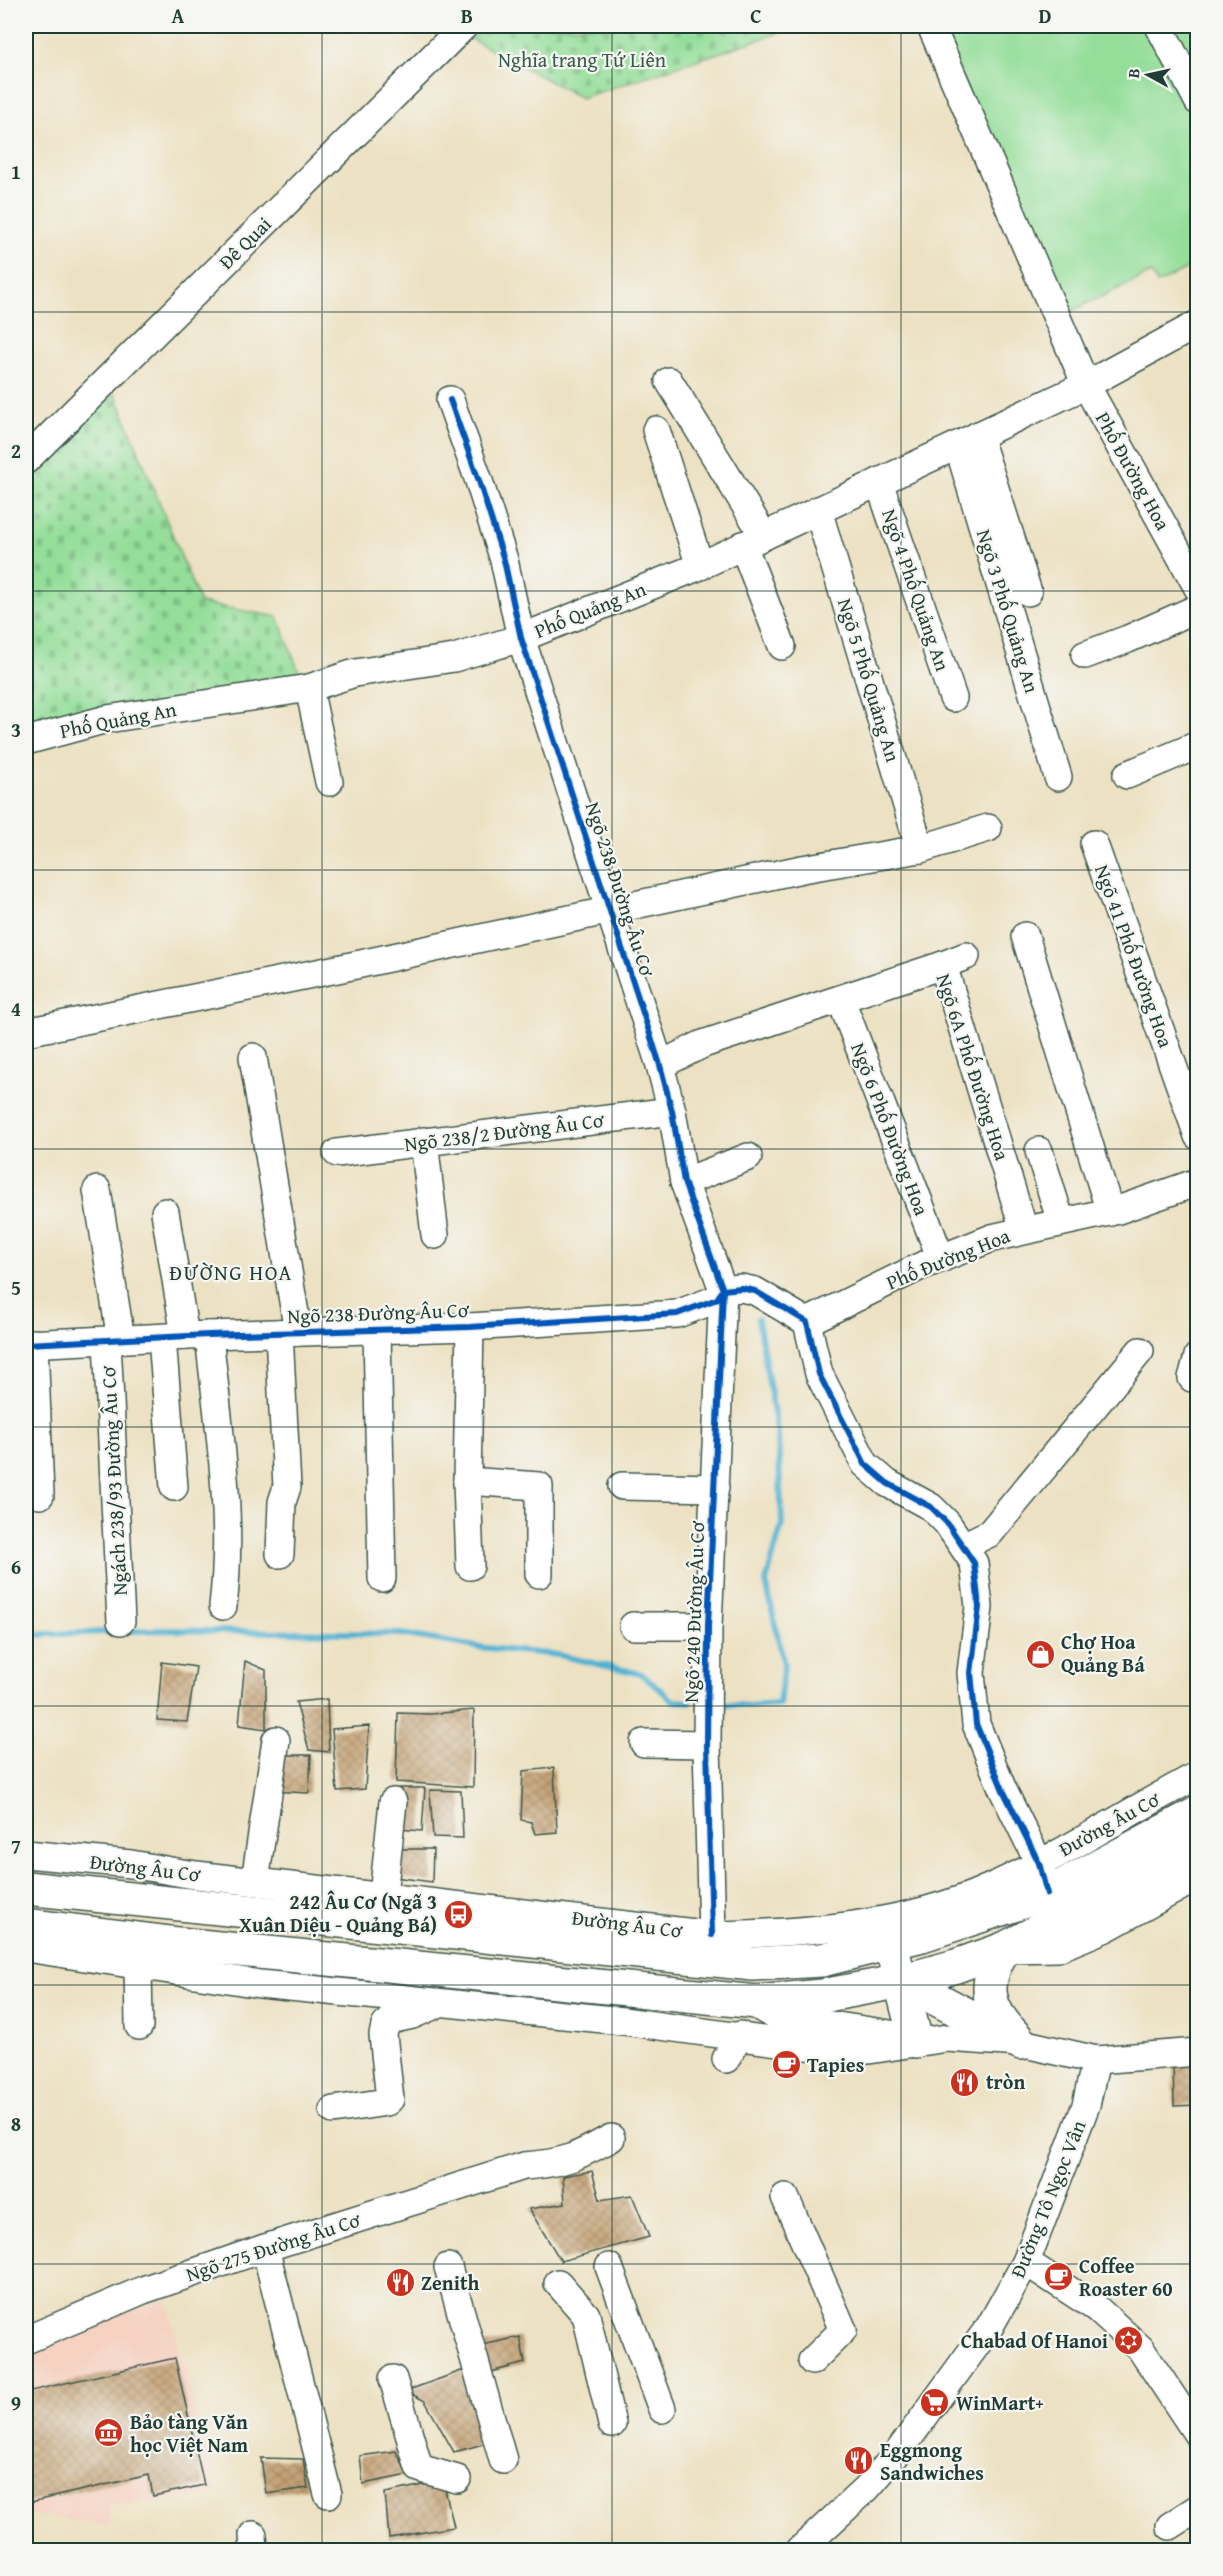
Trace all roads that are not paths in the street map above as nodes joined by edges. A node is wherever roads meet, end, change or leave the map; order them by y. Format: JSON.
{"nodes":[{"id":1,"x":464,"y":26,"type":"edge"},
{"id":2,"x":931,"y":26,"type":"edge"},
{"id":3,"x":1159,"y":26,"type":"edge"},
{"id":4,"x":1197,"y":101,"type":"edge"},
{"id":5,"x":1197,"y":324,"type":"edge"},
{"id":6,"x":669,"y":381,"type":"dead end"},
{"id":7,"x":1086,"y":385,"type":"junction"},
{"id":8,"x":450,"y":400,"type":"dead end"},
{"id":9,"x":656,"y":430,"type":"dead end"},
{"id":10,"x":968,"y":440,"type":"junction"},
{"id":11,"x":26,"y":460,"type":"edge"},
{"id":12,"x":879,"y":482,"type":"junction"},
{"id":13,"x":818,"y":510,"type":"junction"},
{"id":14,"x":754,"y":540,"type":"junction"},
{"id":15,"x":700,"y":566,"type":"junction"},
{"id":16,"x":1196,"y":582,"type":"edge"},
{"id":17,"x":1028,"y":592,"type":"dead end"},
{"id":18,"x":1197,"y":608,"type":"edge"},
{"id":19,"x":520,"y":638,"type":"junction"},
{"id":20,"x":782,"y":646,"type":"dead end"},
{"id":21,"x":1085,"y":655,"type":"dead end"},
{"id":22,"x":309,"y":688,"type":"junction"},
{"id":23,"x":953,"y":698,"type":"dead end"},
{"id":24,"x":26,"y":741,"type":"edge"},
{"id":25,"x":1197,"y":745,"type":"edge"},
{"id":26,"x":1127,"y":775,"type":"dead end"},
{"id":27,"x":1058,"y":777,"type":"dead end"},
{"id":28,"x":329,"y":782,"type":"dead end"},
{"id":29,"x":988,"y":828,"type":"dead end"},
{"id":30,"x":1094,"y":844,"type":"dead end"},
{"id":31,"x":920,"y":849,"type":"junction"},
{"id":32,"x":611,"y":912,"type":"junction"},
{"id":33,"x":1025,"y":936,"type":"dead end"},
{"id":34,"x":841,"y":1000,"type":"junction"},
{"id":35,"x":26,"y":1032,"type":"edge"},
{"id":36,"x":254,"y":1057,"type":"dead end"},
{"id":37,"x":660,"y":1065,"type":"junction"},
{"id":38,"x":672,"y":1111,"type":"junction"},
{"id":39,"x":1197,"y":1136,"type":"edge"},
{"id":40,"x":424,"y":1141,"type":"junction"},
{"id":41,"x":1039,"y":1151,"type":"dead end"},
{"id":42,"x":337,"y":1153,"type":"dead end"},
{"id":43,"x":748,"y":1157,"type":"dead end"},
{"id":44,"x":684,"y":1182,"type":"junction"},
{"id":45,"x":1197,"y":1182,"type":"edge"},
{"id":46,"x":97,"y":1190,"type":"dead end"},
{"id":47,"x":165,"y":1212,"type":"dead end"},
{"id":48,"x":1110,"y":1212,"type":"junction"},
{"id":49,"x":1060,"y":1222,"type":"junction"},
{"id":50,"x":1024,"y":1230,"type":"junction"},
{"id":51,"x":435,"y":1235,"type":"dead end"},
{"id":52,"x":941,"y":1259,"type":"junction"},
{"id":53,"x":723,"y":1290,"type":"junction"},
{"id":54,"x":807,"y":1322,"type":"junction"},
{"id":55,"x":470,"y":1327,"type":"junction"},
{"id":56,"x":377,"y":1330,"type":"junction"},
{"id":57,"x":289,"y":1333,"type":"junction"},
{"id":58,"x":186,"y":1336,"type":"junction"},
{"id":59,"x":114,"y":1340,"type":"junction"},
{"id":60,"x":30,"y":1344,"type":"edge"},
{"id":61,"x":1140,"y":1350,"type":"dead end"},
{"id":62,"x":467,"y":1481,"type":"junction"},
{"id":63,"x":622,"y":1486,"type":"dead end"},
{"id":64,"x":174,"y":1487,"type":"dead end"},
{"id":65,"x":715,"y":1488,"type":"junction"},
{"id":66,"x":40,"y":1495,"type":"dead end"},
{"id":67,"x":963,"y":1546,"type":"junction"},
{"id":68,"x":280,"y":1554,"type":"dead end"},
{"id":69,"x":470,"y":1566,"type":"dead end"},
{"id":70,"x":539,"y":1574,"type":"dead end"},
{"id":71,"x":382,"y":1578,"type":"dead end"},
{"id":72,"x":223,"y":1606,"type":"dead end"},
{"id":73,"x":121,"y":1621,"type":"dead end"},
{"id":74,"x":633,"y":1626,"type":"dead end"},
{"id":75,"x":708,"y":1626,"type":"junction"},
{"id":76,"x":276,"y":1740,"type":"dead end"},
{"id":77,"x":644,"y":1743,"type":"dead end"},
{"id":78,"x":707,"y":1744,"type":"junction"},
{"id":79,"x":1197,"y":1775,"type":"edge"},
{"id":80,"x":393,"y":1802,"type":"dead end"},
{"id":81,"x":1197,"y":1813,"type":"edge"},
{"id":82,"x":1197,"y":1848,"type":"edge"},
{"id":83,"x":26,"y":1854,"type":"edge"},
{"id":84,"x":1197,"y":1877,"type":"edge"},
{"id":85,"x":1043,"y":1879,"type":"junction"},
{"id":86,"x":255,"y":1881,"type":"junction"},
{"id":87,"x":26,"y":1888,"type":"edge"},
{"id":88,"x":383,"y":1896,"type":"junction"},
{"id":89,"x":184,"y":1904,"type":"junction"},
{"id":90,"x":26,"y":1925,"type":"edge"},
{"id":91,"x":712,"y":1935,"type":"junction"},
{"id":92,"x":179,"y":1944,"type":"junction"},
{"id":93,"x":890,"y":1944,"type":"junction"},
{"id":94,"x":26,"y":1948,"type":"edge"},
{"id":95,"x":1004,"y":1949,"type":"junction"},
{"id":96,"x":138,"y":1965,"type":"junction"},
{"id":97,"x":902,"y":1981,"type":"junction"},
{"id":98,"x":442,"y":2002,"type":"junction"},
{"id":99,"x":757,"y":2002,"type":"junction"},
{"id":100,"x":139,"y":2026,"type":"dead end"},
{"id":101,"x":740,"y":2035,"type":"junction"},
{"id":102,"x":916,"y":2042,"type":"junction"},
{"id":103,"x":1021,"y":2043,"type":"junction"},
{"id":104,"x":1197,"y":2052,"type":"edge"},
{"id":105,"x":726,"y":2060,"type":"dead end"},
{"id":106,"x":1095,"y":2060,"type":"junction"},
{"id":107,"x":333,"y":2110,"type":"dead end"},
{"id":108,"x":611,"y":2138,"type":"dead end"},
{"id":109,"x":785,"y":2197,"type":"dead end"},
{"id":110,"x":266,"y":2248,"type":"junction"},
{"id":111,"x":1026,"y":2262,"type":"junction"},
{"id":112,"x":448,"y":2267,"type":"dead end"},
{"id":113,"x":609,"y":2267,"type":"dead end"},
{"id":114,"x":558,"y":2283,"type":"dead end"},
{"id":115,"x":26,"y":2340,"type":"edge"},
{"id":116,"x":812,"y":2361,"type":"dead end"},
{"id":117,"x":393,"y":2379,"type":"dead end"},
{"id":118,"x":662,"y":2409,"type":"dead end"},
{"id":119,"x":612,"y":2424,"type":"dead end"},
{"id":120,"x":1197,"y":2435,"type":"edge"},
{"id":121,"x":503,"y":2460,"type":"dead end"},
{"id":122,"x":457,"y":2479,"type":"dead end"},
{"id":123,"x":328,"y":2494,"type":"dead end"},
{"id":124,"x":1197,"y":2508,"type":"edge"},
{"id":125,"x":1170,"y":2526,"type":"dead end"},
{"id":126,"x":800,"y":2550,"type":"edge"}],
"edges":[{"from":1,"to":11,"type":"street","name":"Đê Quai"},
{"from":2,"to":7,"type":"street","name":"Phố Đường Hoa"},
{"from":3,"to":4,"type":"street"},
{"from":5,"to":7,"type":"street","name":"Phố Quảng An"},
{"from":6,"to":14,"type":"street"},
{"from":7,"to":10,"type":"street","name":"Phố Quảng An"},
{"from":7,"to":16,"type":"street","name":"Phố Đường Hoa"},
{"from":8,"to":19,"type":"street","name":"Ngõ 238 Đường Âu Cơ"},
{"from":9,"to":15,"type":"street"},
{"from":10,"to":12,"type":"street","name":"Phố Quảng An"},
{"from":10,"to":17,"type":"street"},
{"from":10,"to":27,"type":"street","name":"Ngõ 3 Phố Quảng An"},
{"from":12,"to":13,"type":"street","name":"Phố Quảng An"},
{"from":12,"to":23,"type":"street","name":"Ngõ 4 Phố Quảng An"},
{"from":13,"to":14,"type":"street","name":"Phố Quảng An"},
{"from":13,"to":31,"type":"street","name":"Ngõ 5 Phố Quảng An"},
{"from":14,"to":15,"type":"street","name":"Phố Quảng An"},
{"from":14,"to":20,"type":"street"},
{"from":15,"to":19,"type":"street","name":"Phố Quảng An"},
{"from":18,"to":21,"type":"street"},
{"from":19,"to":22,"type":"street","name":"Phố Quảng An"},
{"from":19,"to":32,"type":"street","name":"Ngõ 238 Đường Âu Cơ"},
{"from":22,"to":24,"type":"street","name":"Phố Quảng An"},
{"from":22,"to":28,"type":"street"},
{"from":25,"to":26,"type":"street"},
{"from":29,"to":31,"type":"street"},
{"from":30,"to":39,"type":"street","name":"Ngõ 41 Phố Đường Hoa"},
{"from":31,"to":32,"type":"street"},
{"from":32,"to":35,"type":"street"},
{"from":32,"to":37,"type":"street","name":"Ngõ 238 Đường Âu Cơ"},
{"from":33,"to":48,"type":"street"},
{"from":34,"to":37,"type":"street","name":"Ngõ 6A Phố Đường Hoa"},
{"from":34,"to":50,"type":"street","name":"Ngõ 6A Phố Đường Hoa"},
{"from":34,"to":52,"type":"street","name":"Ngõ 6 Phố Đường Hoa"},
{"from":36,"to":57,"type":"street"},
{"from":37,"to":38,"type":"street","name":"Ngõ 238 Đường Âu Cơ"},
{"from":38,"to":40,"type":"street","name":"Ngõ 238/2 Đường Âu Cơ"},
{"from":38,"to":44,"type":"street","name":"Ngõ 238 Đường Âu Cơ"},
{"from":40,"to":42,"type":"street","name":"Ngõ 238/2 Đường Âu Cơ"},
{"from":40,"to":51,"type":"street"},
{"from":41,"to":49,"type":"street"},
{"from":43,"to":44,"type":"street"},
{"from":44,"to":53,"type":"street","name":"Ngõ 238 Đường Âu Cơ"},
{"from":45,"to":48,"type":"street","name":"Phố Đường Hoa"},
{"from":46,"to":59,"type":"street","name":"Ngách 238/93 Đường Âu Cơ"},
{"from":47,"to":58,"type":"street"},
{"from":48,"to":49,"type":"street","name":"Phố Đường Hoa"},
{"from":49,"to":50,"type":"street","name":"Phố Đường Hoa"},
{"from":50,"to":52,"type":"street","name":"Phố Đường Hoa"},
{"from":52,"to":54,"type":"street","name":"Phố Đường Hoa"},
{"from":53,"to":54,"type":"street"},
{"from":53,"to":55,"type":"street","name":"Ngõ 238 Đường Âu Cơ"},
{"from":53,"to":65,"type":"street","name":"Ngõ 240 Đường Âu Cơ"},
{"from":54,"to":67,"type":"street"},
{"from":55,"to":56,"type":"street","name":"Ngõ 238 Đường Âu Cơ"},
{"from":55,"to":62,"type":"street"},
{"from":56,"to":57,"type":"street","name":"Ngõ 238 Đường Âu Cơ"},
{"from":56,"to":71,"type":"street"},
{"from":57,"to":58,"type":"street","name":"Ngõ 238 Đường Âu Cơ"},
{"from":57,"to":68,"type":"street"},
{"from":58,"to":59,"type":"street","name":"Ngõ 238 Đường Âu Cơ"},
{"from":58,"to":64,"type":"street"},
{"from":58,"to":72,"type":"street"},
{"from":59,"to":60,"type":"street","name":"Ngõ 238 Đường Âu Cơ"},
{"from":59,"to":73,"type":"street","name":"Ngách 238/93 Đường Âu Cơ"},
{"from":60,"to":66,"type":"street"},
{"from":61,"to":67,"type":"street"},
{"from":62,"to":69,"type":"street"},
{"from":62,"to":70,"type":"street"},
{"from":63,"to":65,"type":"street"},
{"from":65,"to":75,"type":"street","name":"Ngõ 240 Đường Âu Cơ"},
{"from":67,"to":85,"type":"street"},
{"from":74,"to":75,"type":"street"},
{"from":75,"to":78,"type":"street","name":"Ngõ 240 Đường Âu Cơ"},
{"from":76,"to":86,"type":"street"},
{"from":77,"to":78,"type":"street"},
{"from":78,"to":91,"type":"street","name":"Ngõ 240 Đường Âu Cơ"},
{"from":79,"to":85,"type":"street","name":"Đường Âu Cơ"},
{"from":80,"to":88,"type":"street"},
{"from":81,"to":85,"type":"main road","name":"Đường Âu Cơ"},
{"from":82,"to":95,"type":"main road"},
{"from":83,"to":86,"type":"street","name":"Đường Âu Cơ"},
{"from":84,"to":95,"type":"street"},
{"from":85,"to":91,"type":"street","name":"Đường Âu Cơ"},
{"from":85,"to":93,"type":"main road","name":"Đường Âu Cơ"},
{"from":86,"to":88,"type":"street","name":"Đường Âu Cơ"},
{"from":87,"to":89,"type":"main road","name":"Đường Âu Cơ"},
{"from":88,"to":91,"type":"street","name":"Đường Âu Cơ"},
{"from":89,"to":92,"type":"main road"},
{"from":89,"to":93,"type":"main road","name":"Đường Âu Cơ"},
{"from":90,"to":92,"type":"main road"},
{"from":92,"to":99,"type":"main road"},
{"from":93,"to":97,"type":"main road"},
{"from":94,"to":96,"type":"street"},
{"from":95,"to":97,"type":"main road"},
{"from":95,"to":103,"type":"main road"},
{"from":96,"to":98,"type":"street"},
{"from":96,"to":100,"type":"street"},
{"from":97,"to":99,"type":"main road"},
{"from":97,"to":102,"type":"main road"},
{"from":97,"to":103,"type":"main road"},
{"from":98,"to":101,"type":"street"},
{"from":98,"to":107,"type":"street"},
{"from":99,"to":102,"type":"main road"},
{"from":101,"to":102,"type":"street"},
{"from":101,"to":105,"type":"street"},
{"from":102,"to":103,"type":"street"},
{"from":103,"to":106,"type":"street"},
{"from":104,"to":106,"type":"street"},
{"from":106,"to":111,"type":"street","name":"Đường Tô Ngọc Vân"},
{"from":108,"to":110,"type":"street","name":"Ngõ 275 Đường Âu Cơ"},
{"from":109,"to":116,"type":"street"},
{"from":110,"to":115,"type":"street","name":"Ngõ 275 Đường Âu Cơ"},
{"from":110,"to":123,"type":"street"},
{"from":111,"to":120,"type":"street"},
{"from":111,"to":126,"type":"street","name":"Đường Tô Ngọc Vân"},
{"from":112,"to":121,"type":"street"},
{"from":113,"to":118,"type":"street"},
{"from":114,"to":119,"type":"street"},
{"from":117,"to":122,"type":"street"},
{"from":124,"to":125,"type":"street"}]}
